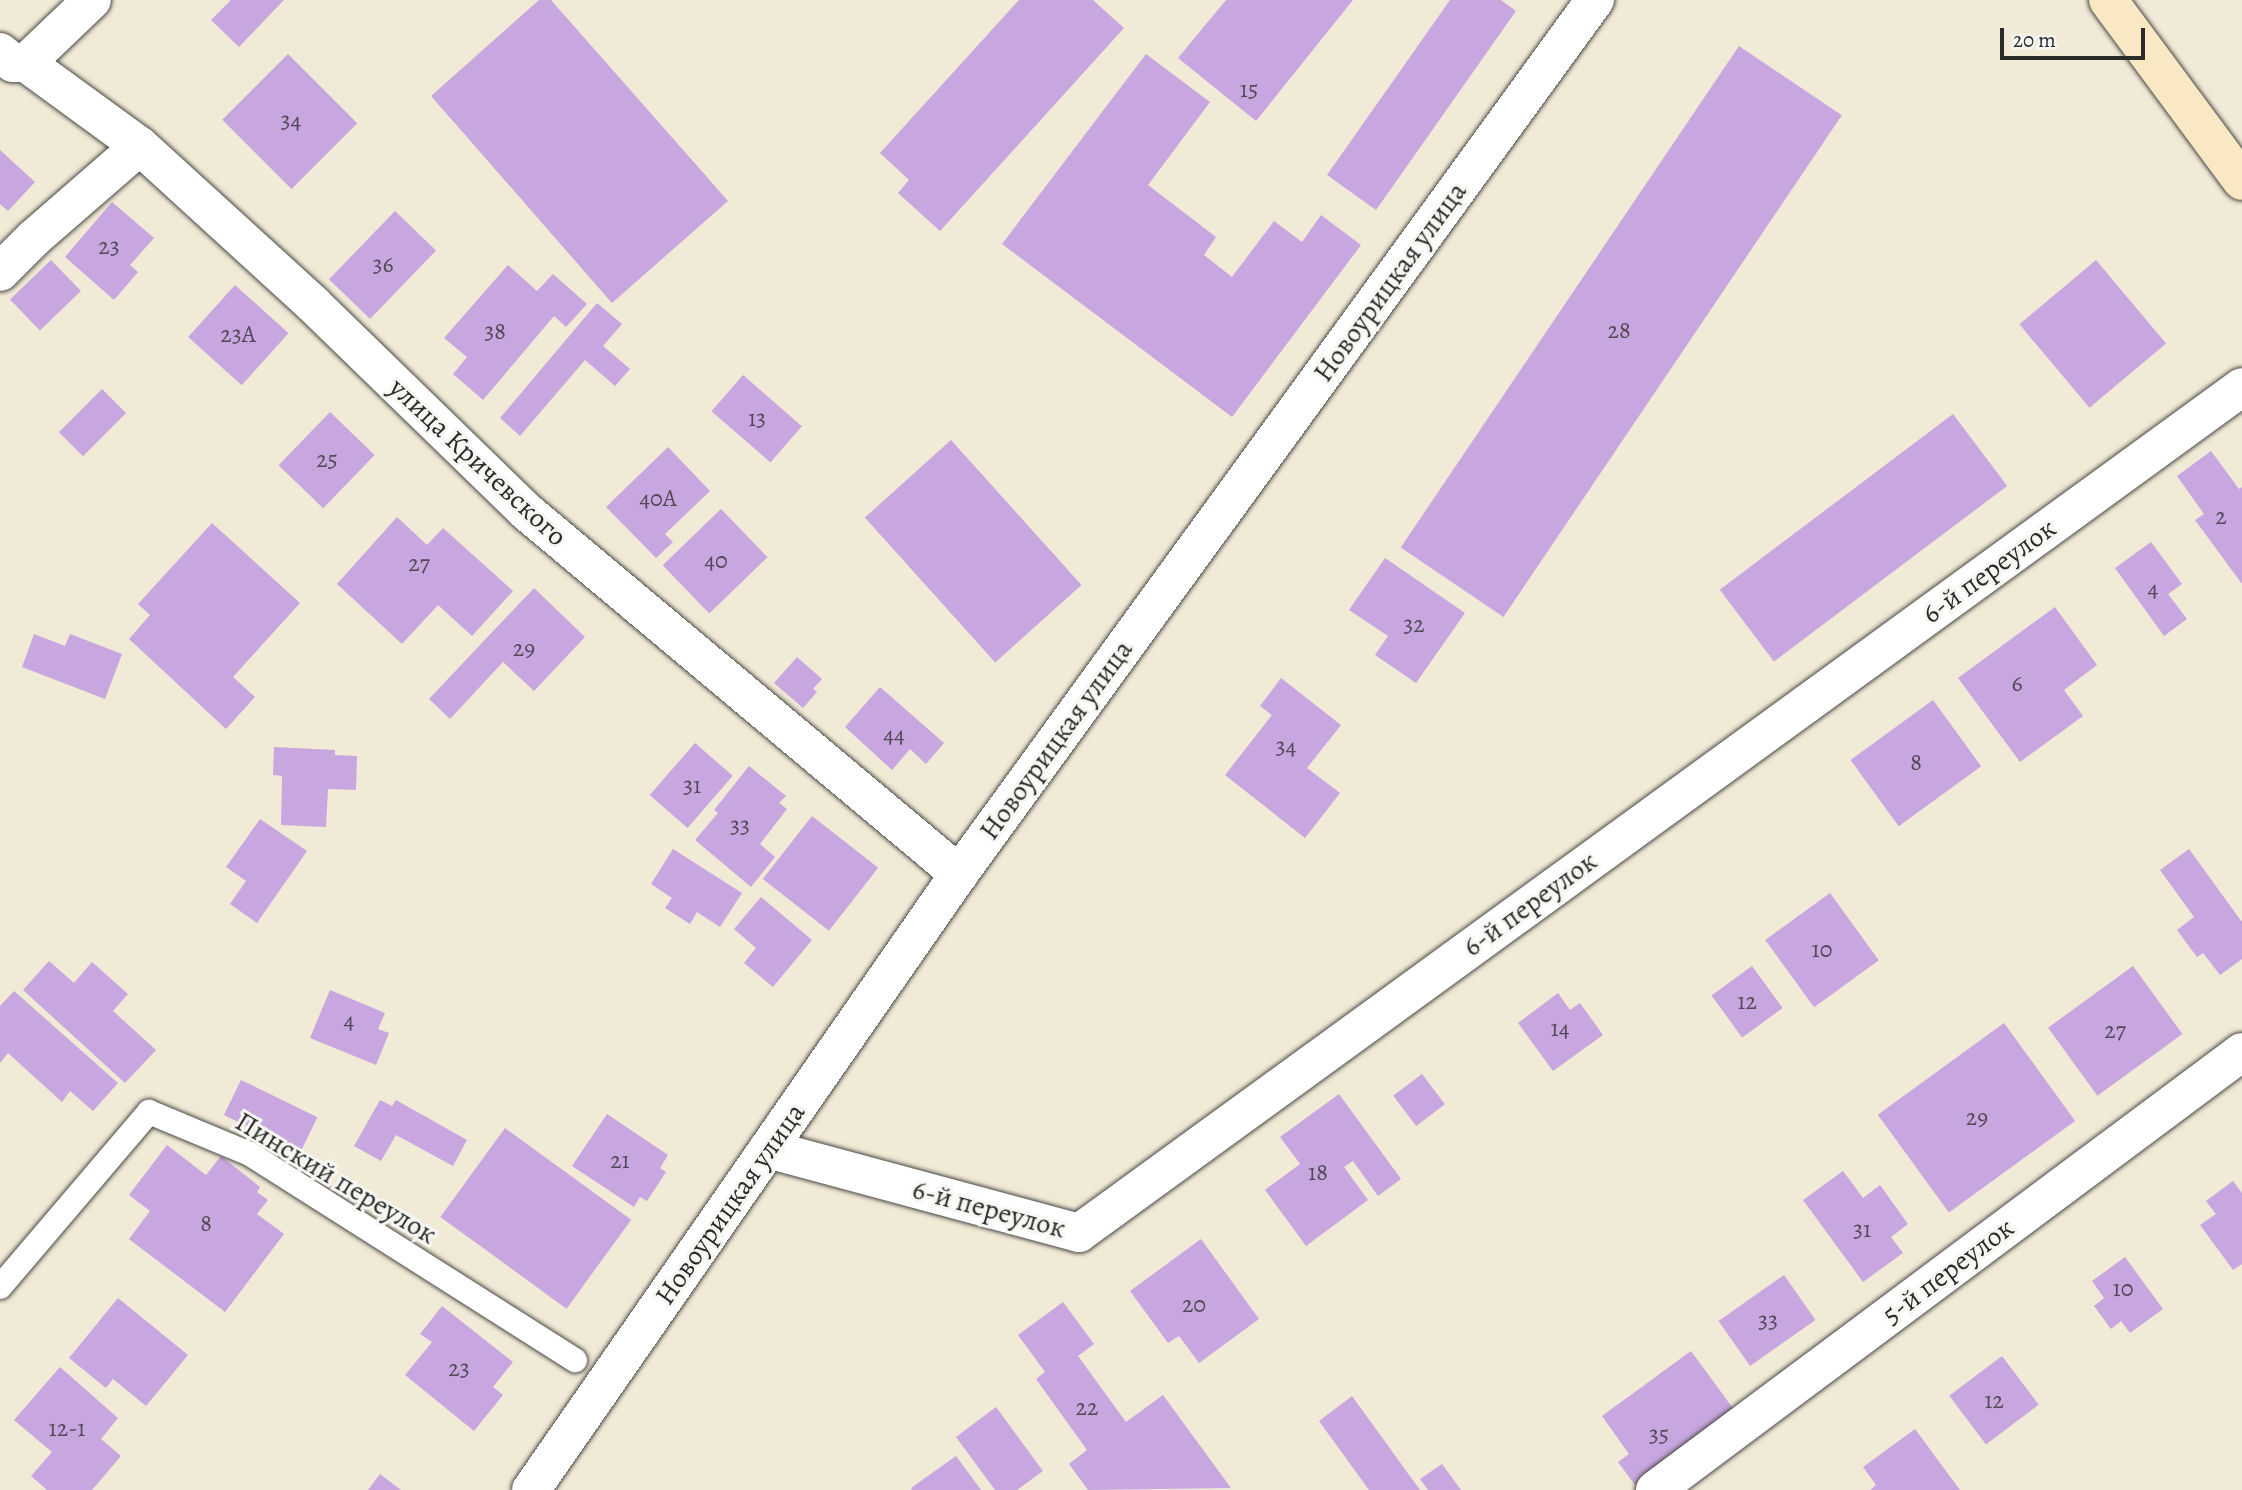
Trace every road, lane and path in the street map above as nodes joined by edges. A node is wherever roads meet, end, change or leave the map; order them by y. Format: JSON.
{"nodes":[{"id":1,"x":92,"y":0,"type":"edge"},
{"id":2,"x":1595,"y":0,"type":"edge"},
{"id":3,"x":2108,"y":0,"type":"edge"},
{"id":4,"x":10,"y":61,"type":"edge"},
{"id":5,"x":140,"y":146,"type":"junction"},
{"id":6,"x":2242,"y":181,"type":"edge"},
{"id":7,"x":0,"y":272,"type":"edge"},
{"id":8,"x":2242,"y":387,"type":"edge"},
{"id":9,"x":959,"y":874,"type":"junction"},
{"id":10,"x":2242,"y":1052,"type":"edge"},
{"id":11,"x":768,"y":1149,"type":"junction"},
{"id":12,"x":0,"y":1287,"type":"edge"},
{"id":13,"x":575,"y":1360,"type":"dead end"},
{"id":14,"x":531,"y":1490,"type":"edge"},
{"id":15,"x":1655,"y":1490,"type":"edge"}],
"edges":[{"from":1,"to":4,"type":"street"},
{"from":2,"to":9,"type":"street","name":"Новоурицкая улица"},
{"from":3,"to":6,"type":"main road"},
{"from":4,"to":5,"type":"street","name":"улица Кричевского"},
{"from":5,"to":7,"type":"street"},
{"from":5,"to":9,"type":"street","name":"улица Кричевского"},
{"from":8,"to":11,"type":"street","name":"6-й переулок"},
{"from":9,"to":11,"type":"street","name":"Новоурицкая улица"},
{"from":10,"to":15,"type":"street","name":"5-й переулок"},
{"from":11,"to":14,"type":"street","name":"Новоурицкая улица"},
{"from":12,"to":13,"type":"lane","name":"Пинский переулок"}]}
